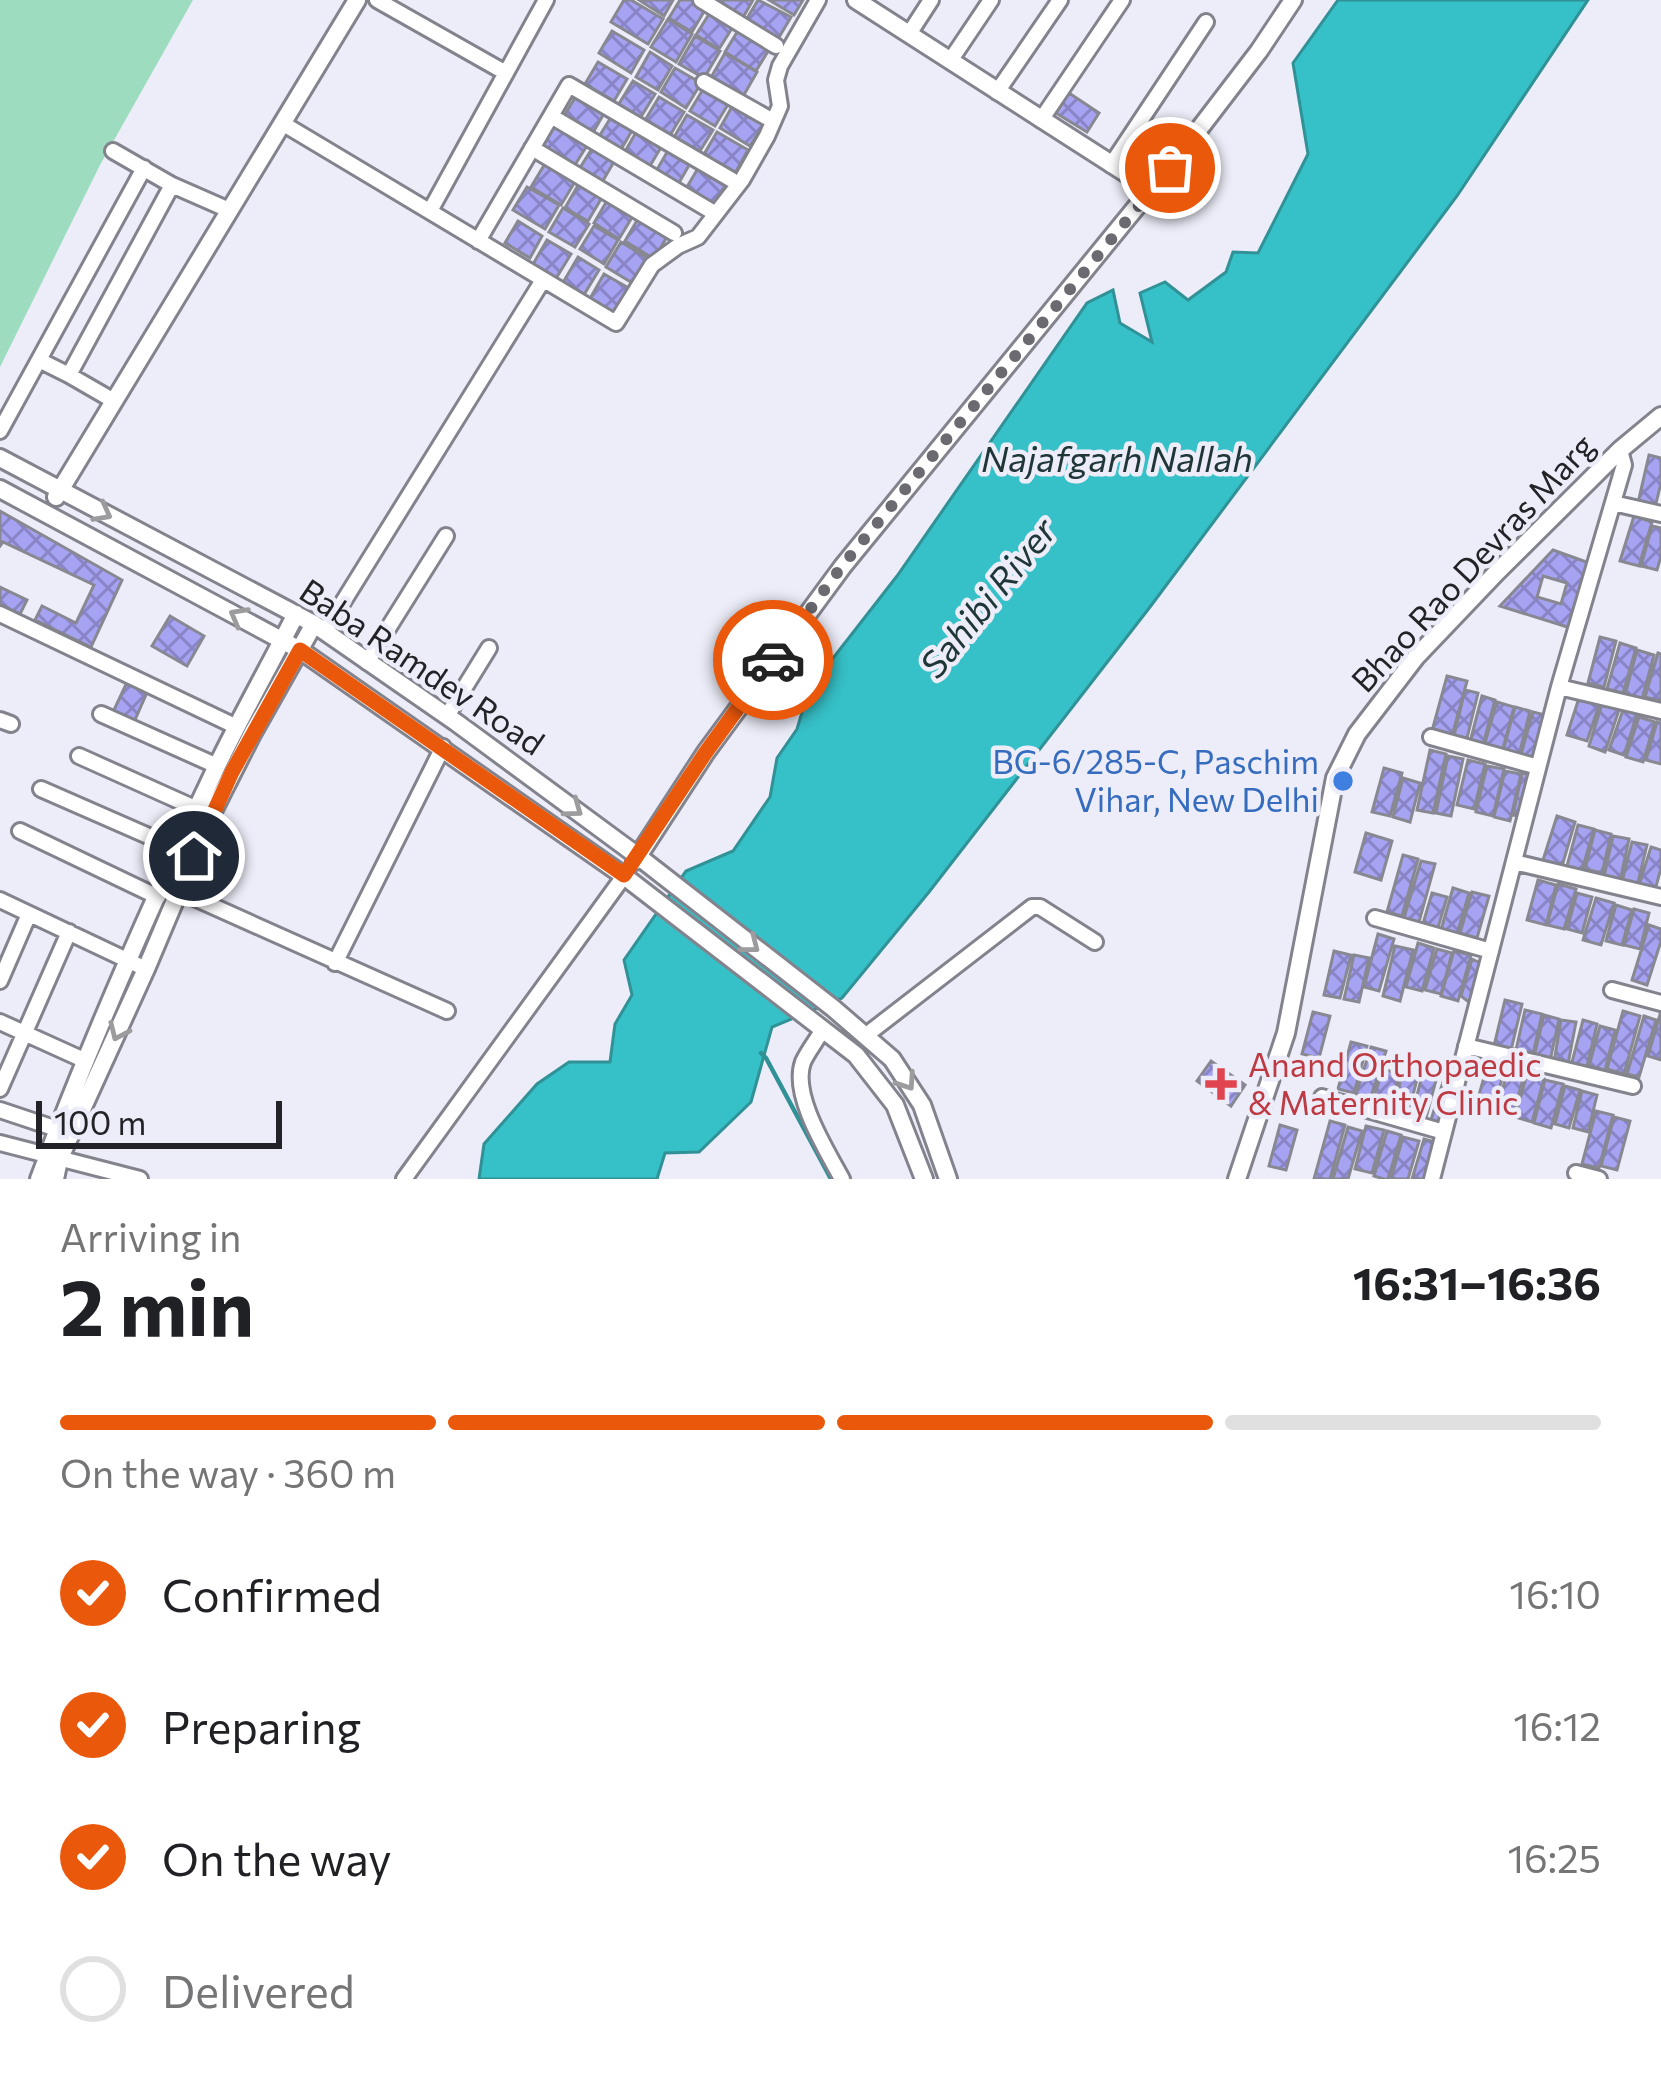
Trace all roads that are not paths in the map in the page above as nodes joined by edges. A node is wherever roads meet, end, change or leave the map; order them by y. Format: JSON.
{"nodes":[{"id":1,"x":357,"y":0,"type":"edge"},
{"id":2,"x":377,"y":0,"type":"edge"},
{"id":3,"x":546,"y":0,"type":"edge"},
{"id":4,"x":701,"y":0,"type":"edge"},
{"id":5,"x":818,"y":0,"type":"edge"},
{"id":6,"x":931,"y":0,"type":"edge"},
{"id":7,"x":991,"y":0,"type":"edge"},
{"id":8,"x":1060,"y":0,"type":"edge"},
{"id":9,"x":1122,"y":0,"type":"edge"},
{"id":10,"x":1294,"y":0,"type":"edge"},
{"id":11,"x":858,"y":1,"type":"edge"},
{"id":12,"x":1207,"y":22,"type":"dead end"},
{"id":13,"x":909,"y":34,"type":"junction"},
{"id":14,"x":776,"y":46,"type":"dead end"},
{"id":15,"x":950,"y":61,"type":"junction"},
{"id":16,"x":506,"y":73,"type":"junction"},
{"id":17,"x":704,"y":82,"type":"dead end"},
{"id":18,"x":998,"y":92,"type":"junction"},
{"id":19,"x":551,"y":116,"type":"junction"},
{"id":20,"x":1041,"y":120,"type":"junction"},
{"id":21,"x":773,"y":121,"type":"junction"},
{"id":22,"x":282,"y":123,"type":"junction"},
{"id":23,"x":532,"y":148,"type":"junction"},
{"id":24,"x":113,"y":151,"type":"dead end"},
{"id":25,"x":1111,"y":165,"type":"junction"},
{"id":26,"x":144,"y":168,"type":"junction"},
{"id":27,"x":732,"y":180,"type":"dead end"},
{"id":28,"x":172,"y":184,"type":"junction"},
{"id":29,"x":1152,"y":190,"type":"junction"},
{"id":30,"x":229,"y":210,"type":"junction"},
{"id":31,"x":430,"y":211,"type":"junction"},
{"id":32,"x":710,"y":212,"type":"dead end"},
{"id":33,"x":674,"y":233,"type":"dead end"},
{"id":34,"x":478,"y":241,"type":"junction"},
{"id":35,"x":544,"y":280,"type":"junction"},
{"id":36,"x":39,"y":360,"type":"junction"},
{"id":37,"x":69,"y":375,"type":"junction"},
{"id":38,"x":114,"y":401,"type":"junction"},
{"id":39,"x":1661,"y":416,"type":"edge"},
{"id":40,"x":0,"y":431,"type":"edge"},
{"id":41,"x":1620,"y":450,"type":"junction"},
{"id":42,"x":0,"y":458,"type":"edge"},
{"id":43,"x":0,"y":489,"type":"edge"},
{"id":44,"x":60,"y":490,"type":"junction"},
{"id":45,"x":1612,"y":503,"type":"junction"},
{"id":46,"x":46,"y":512,"type":"junction"},
{"id":47,"x":1661,"y":514,"type":"edge"},
{"id":48,"x":446,"y":536,"type":"dead end"},
{"id":49,"x":0,"y":614,"type":"edge"},
{"id":50,"x":296,"y":614,"type":"junction"},
{"id":51,"x":320,"y":628,"type":"junction"},
{"id":52,"x":283,"y":640,"type":"junction"},
{"id":53,"x":489,"y":648,"type":"dead end"},
{"id":54,"x":300,"y":650,"type":"junction"},
{"id":55,"x":368,"y":662,"type":"junction"},
{"id":56,"x":1559,"y":687,"type":"junction"},
{"id":57,"x":1661,"y":711,"type":"edge"},
{"id":58,"x":101,"y":714,"type":"dead end"},
{"id":59,"x":447,"y":716,"type":"junction"},
{"id":60,"x":237,"y":727,"type":"junction"},
{"id":61,"x":1431,"y":736,"type":"dead end"},
{"id":62,"x":442,"y":747,"type":"junction"},
{"id":63,"x":80,"y":756,"type":"dead end"},
{"id":64,"x":218,"y":766,"type":"junction"},
{"id":65,"x":1538,"y":767,"type":"junction"},
{"id":66,"x":40,"y":789,"type":"dead end"},
{"id":67,"x":197,"y":809,"type":"junction"},
{"id":68,"x":20,"y":831,"type":"dead end"},
{"id":69,"x":178,"y":849,"type":"junction"},
{"id":70,"x":639,"y":856,"type":"junction"},
{"id":71,"x":1514,"y":862,"type":"junction"},
{"id":72,"x":624,"y":875,"type":"junction"},
{"id":73,"x":179,"y":891,"type":"junction"},
{"id":74,"x":158,"y":897,"type":"junction"},
{"id":75,"x":1661,"y":897,"type":"edge"},
{"id":76,"x":0,"y":900,"type":"edge"},
{"id":77,"x":29,"y":914,"type":"junction"},
{"id":78,"x":1375,"y":918,"type":"dead end"},
{"id":79,"x":68,"y":932,"type":"junction"},
{"id":80,"x":1095,"y":942,"type":"dead end"},
{"id":81,"x":1491,"y":951,"type":"junction"},
{"id":82,"x":335,"y":963,"type":"junction"},
{"id":83,"x":138,"y":965,"type":"junction"},
{"id":84,"x":0,"y":980,"type":"edge"},
{"id":85,"x":1612,"y":990,"type":"dead end"},
{"id":86,"x":1661,"y":1003,"type":"edge"},
{"id":87,"x":447,"y":1011,"type":"dead end"},
{"id":88,"x":837,"y":1012,"type":"junction"},
{"id":89,"x":0,"y":1022,"type":"edge"},
{"id":90,"x":821,"y":1027,"type":"junction"},
{"id":91,"x":25,"y":1034,"type":"junction"},
{"id":92,"x":865,"y":1036,"type":"junction"},
{"id":93,"x":1466,"y":1046,"type":"junction"},
{"id":94,"x":86,"y":1061,"type":"junction"},
{"id":95,"x":1633,"y":1086,"type":"dead end"},
{"id":96,"x":0,"y":1089,"type":"edge"},
{"id":97,"x":1322,"y":1097,"type":"dead end"},
{"id":98,"x":0,"y":1110,"type":"edge"},
{"id":99,"x":57,"y":1129,"type":"junction"},
{"id":100,"x":1444,"y":1132,"type":"junction"},
{"id":101,"x":0,"y":1143,"type":"edge"},
{"id":102,"x":53,"y":1158,"type":"junction"},
{"id":103,"x":1576,"y":1173,"type":"dead end"},
{"id":104,"x":39,"y":1179,"type":"edge"},
{"id":105,"x":55,"y":1179,"type":"edge"},
{"id":106,"x":140,"y":1179,"type":"edge"},
{"id":107,"x":404,"y":1179,"type":"edge"},
{"id":108,"x":842,"y":1179,"type":"edge"},
{"id":109,"x":924,"y":1179,"type":"edge"},
{"id":110,"x":948,"y":1179,"type":"edge"},
{"id":111,"x":1237,"y":1179,"type":"edge"},
{"id":112,"x":1432,"y":1179,"type":"edge"},
{"id":113,"x":1599,"y":1179,"type":"edge"}],
"edges":[{"from":1,"to":22,"type":"street"},
{"from":2,"to":16,"type":"street"},
{"from":3,"to":16,"type":"street"},
{"from":4,"to":14,"type":"street"},
{"from":5,"to":21,"type":"street"},
{"from":6,"to":13,"type":"street"},
{"from":7,"to":15,"type":"street"},
{"from":8,"to":18,"type":"street"},
{"from":9,"to":20,"type":"street"},
{"from":10,"to":29,"type":"street"},
{"from":11,"to":13,"type":"street"},
{"from":12,"to":25,"type":"street"},
{"from":13,"to":15,"type":"street"},
{"from":15,"to":18,"type":"street"},
{"from":16,"to":31,"type":"street"},
{"from":17,"to":21,"type":"street"},
{"from":18,"to":20,"type":"street"},
{"from":19,"to":23,"type":"street"},
{"from":19,"to":27,"type":"street"},
{"from":19,"to":32,"type":"street"},
{"from":20,"to":25,"type":"street"},
{"from":21,"to":35,"type":"street"},
{"from":22,"to":30,"type":"street"},
{"from":22,"to":31,"type":"street"},
{"from":23,"to":33,"type":"street"},
{"from":23,"to":34,"type":"street"},
{"from":24,"to":26,"type":"street"},
{"from":25,"to":29,"type":"street"},
{"from":26,"to":28,"type":"street"},
{"from":26,"to":36,"type":"street"},
{"from":28,"to":30,"type":"street"},
{"from":28,"to":37,"type":"street"},
{"from":29,"to":70,"type":"street"},
{"from":30,"to":38,"type":"street"},
{"from":31,"to":34,"type":"street"},
{"from":34,"to":35,"type":"street"},
{"from":35,"to":51,"type":"street"},
{"from":36,"to":37,"type":"street"},
{"from":36,"to":40,"type":"street"},
{"from":37,"to":38,"type":"street"},
{"from":38,"to":44,"type":"street"},
{"from":39,"to":41,"type":"street","name":"Bhao Rao Devras Marg"},
{"from":41,"to":45,"type":"street"},
{"from":41,"to":111,"type":"street","name":"Bhao Rao Devras Marg"},
{"from":42,"to":44,"type":"street","name":"Baba Ramdev Road"},
{"from":43,"to":46,"type":"street"},
{"from":44,"to":46,"type":"street"},
{"from":44,"to":50,"type":"street","name":"Baba Ramdev Road","one_way":true},
{"from":45,"to":47,"type":"street"},
{"from":45,"to":56,"type":"street"},
{"from":52,"to":46,"type":"street","one_way":true},
{"from":48,"to":55,"type":"street"},
{"from":49,"to":60,"type":"street"},
{"from":50,"to":51,"type":"street","name":"Baba Ramdev Road"},
{"from":50,"to":52,"type":"street"},
{"from":51,"to":54,"type":"street"},
{"from":51,"to":55,"type":"street","name":"Baba Ramdev Road"},
{"from":52,"to":54,"type":"street"},
{"from":52,"to":60,"type":"street"},
{"from":53,"to":59,"type":"street"},
{"from":54,"to":62,"type":"street"},
{"from":54,"to":73,"type":"street"},
{"from":55,"to":59,"type":"street","name":"Baba Ramdev Road"},
{"from":56,"to":57,"type":"street"},
{"from":56,"to":65,"type":"street"},
{"from":58,"to":64,"type":"street"},
{"from":59,"to":70,"type":"street","name":"Baba Ramdev Road","one_way":true},
{"from":60,"to":64,"type":"street"},
{"from":61,"to":65,"type":"street"},
{"from":62,"to":72,"type":"street"},
{"from":62,"to":82,"type":"street"},
{"from":63,"to":67,"type":"street"},
{"from":64,"to":67,"type":"street"},
{"from":65,"to":71,"type":"street"},
{"from":66,"to":69,"type":"street"},
{"from":67,"to":69,"type":"street"},
{"from":68,"to":74,"type":"street"},
{"from":69,"to":74,"type":"street"},
{"from":70,"to":72,"type":"street"},
{"from":70,"to":88,"type":"street","name":"Baba Ramdev Road","one_way":true},
{"from":71,"to":75,"type":"street"},
{"from":71,"to":81,"type":"street"},
{"from":72,"to":90,"type":"street"},
{"from":72,"to":107,"type":"street"},
{"from":73,"to":82,"type":"street"},
{"from":73,"to":83,"type":"street"},
{"from":74,"to":83,"type":"street"},
{"from":76,"to":77,"type":"street"},
{"from":77,"to":79,"type":"street"},
{"from":77,"to":84,"type":"street"},
{"from":78,"to":81,"type":"street"},
{"from":79,"to":83,"type":"street"},
{"from":79,"to":91,"type":"street"},
{"from":80,"to":92,"type":"street"},
{"from":81,"to":93,"type":"street"},
{"from":82,"to":87,"type":"street"},
{"from":83,"to":94,"type":"street"},
{"from":83,"to":102,"type":"street","one_way":true},
{"from":85,"to":86,"type":"street"},
{"from":88,"to":90,"type":"street"},
{"from":88,"to":92,"type":"street"},
{"from":89,"to":91,"type":"street"},
{"from":90,"to":108,"type":"street"},
{"from":90,"to":109,"type":"street"},
{"from":91,"to":94,"type":"street"},
{"from":91,"to":96,"type":"street"},
{"from":92,"to":110,"type":"street","one_way":true},
{"from":93,"to":95,"type":"street"},
{"from":93,"to":100,"type":"street"},
{"from":94,"to":99,"type":"street"},
{"from":97,"to":100,"type":"street"},
{"from":98,"to":99,"type":"street"},
{"from":99,"to":102,"type":"street"},
{"from":100,"to":112,"type":"street"},
{"from":101,"to":102,"type":"street"},
{"from":102,"to":104,"type":"street"},
{"from":102,"to":105,"type":"street"},
{"from":102,"to":106,"type":"street"},
{"from":103,"to":113,"type":"street"}]}
